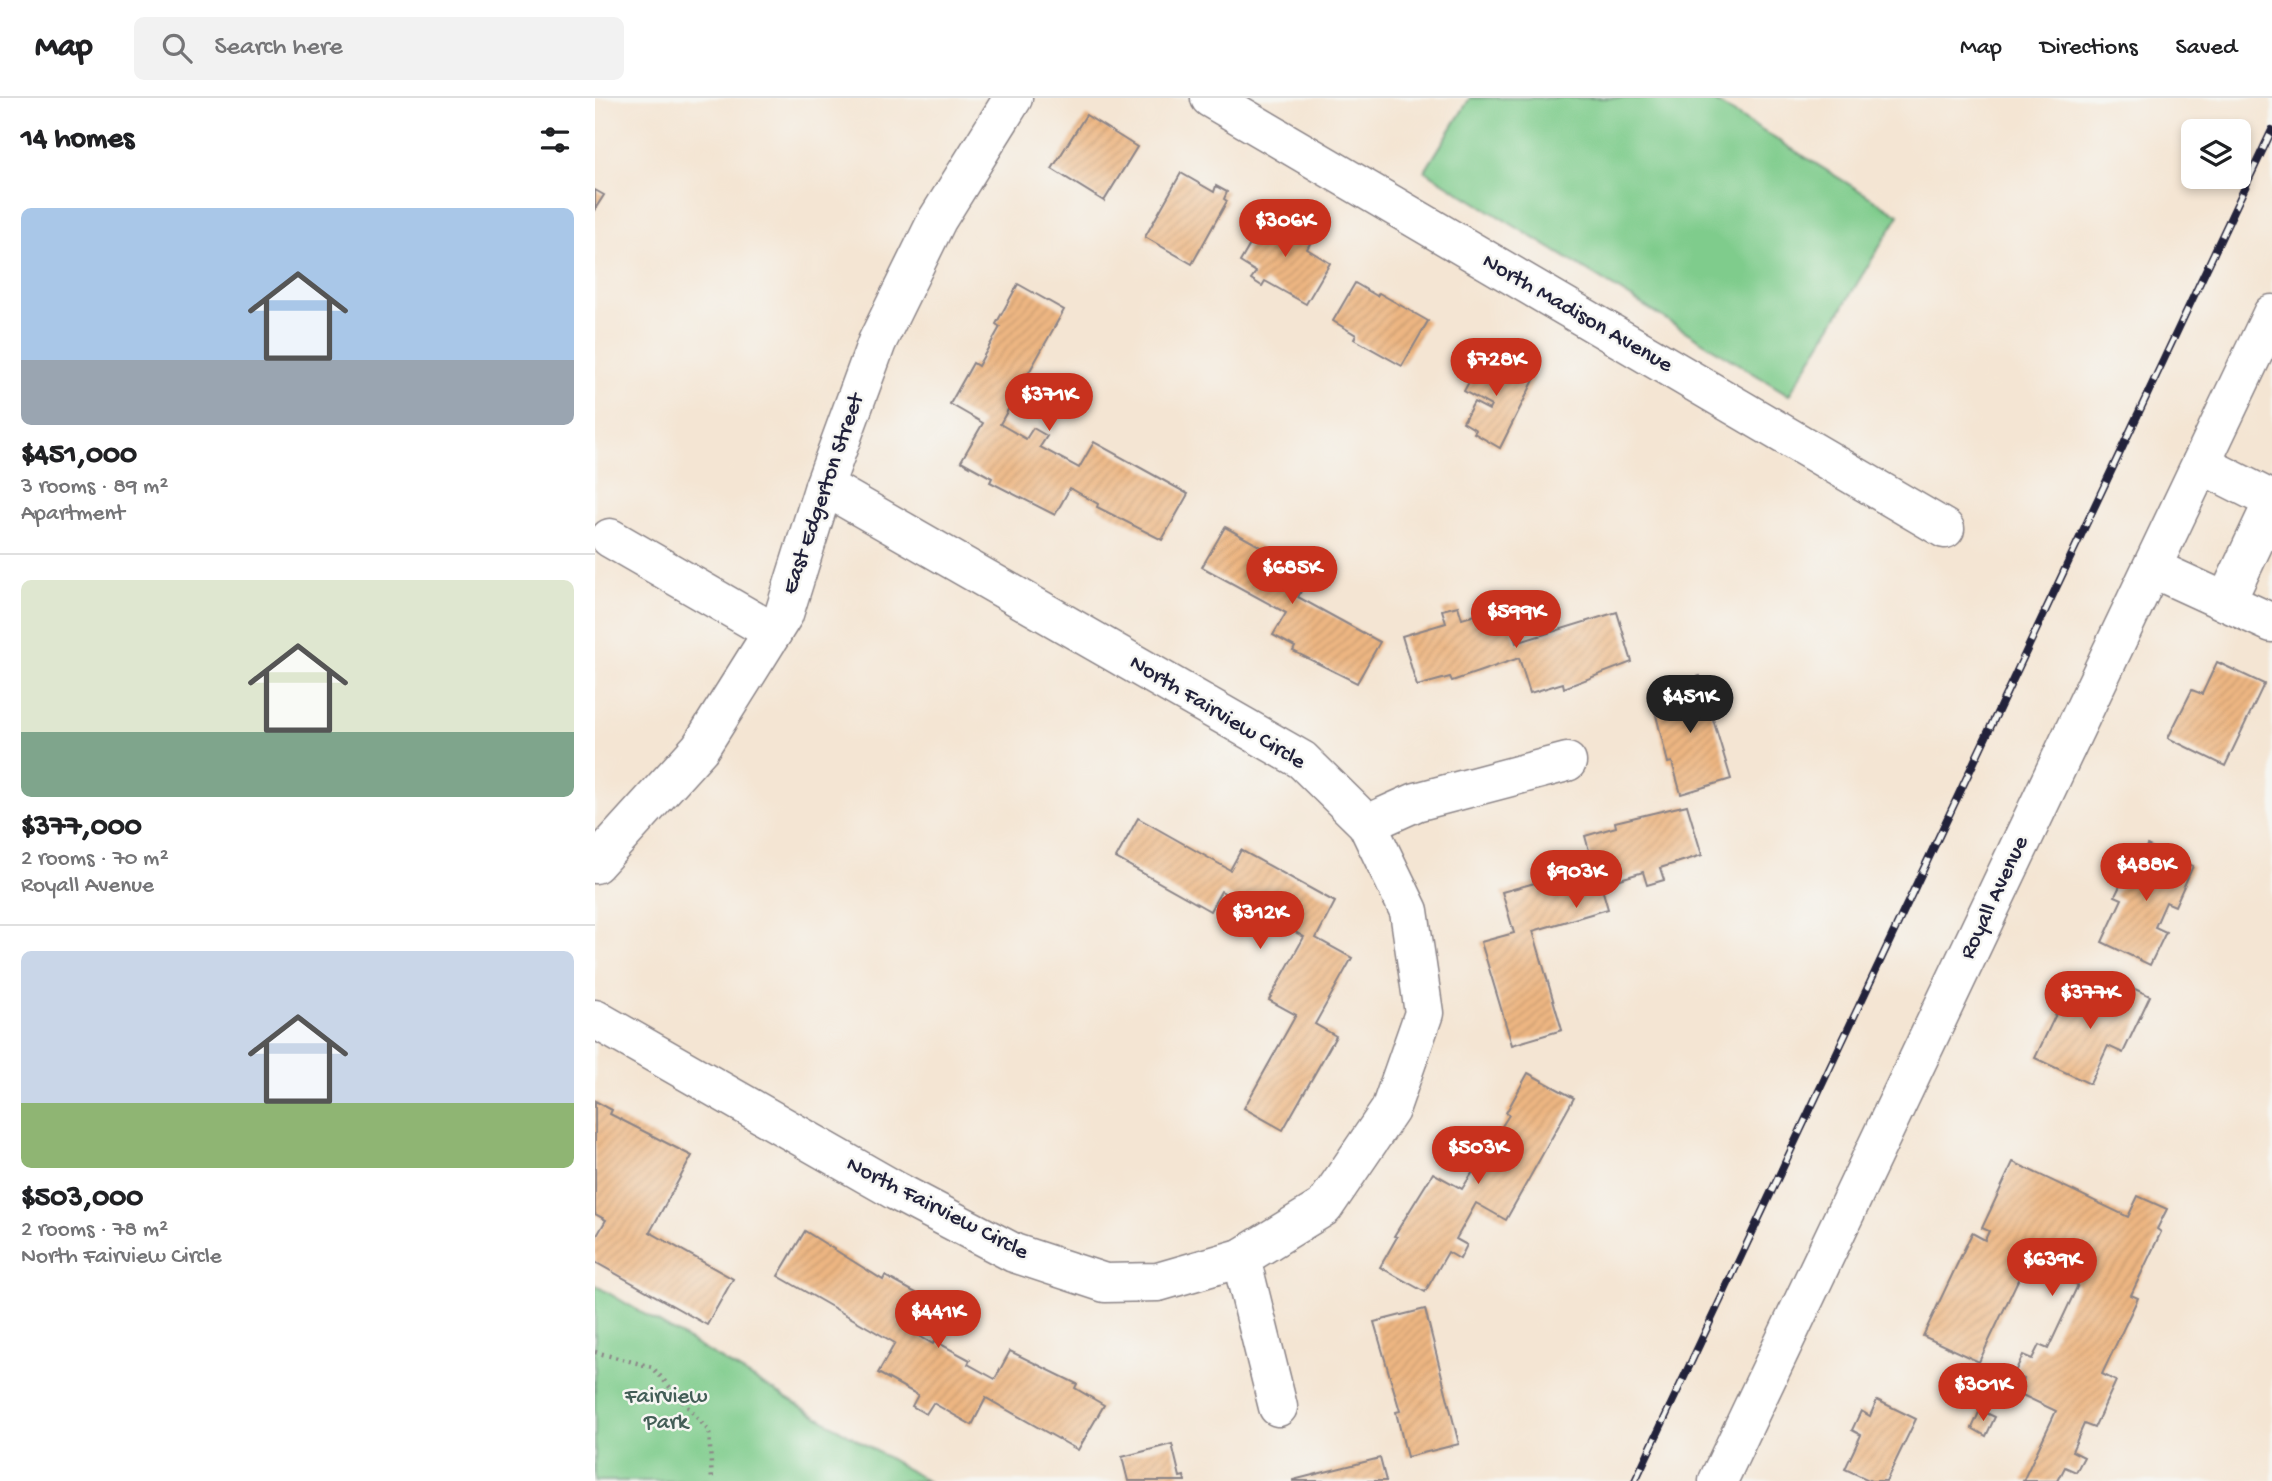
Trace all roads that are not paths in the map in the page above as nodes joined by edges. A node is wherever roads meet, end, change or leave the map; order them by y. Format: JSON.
{"nodes":[{"id":1,"x":1013,"y":98,"type":"edge"},
{"id":2,"x":1210,"y":98,"type":"edge"},
{"id":3,"x":2272,"y":314,"type":"edge"},
{"id":4,"x":2201,"y":464,"type":"junction"},
{"id":5,"x":824,"y":486,"type":"junction"},
{"id":6,"x":2272,"y":502,"type":"edge"},
{"id":7,"x":1945,"y":529,"type":"dead end"},
{"id":8,"x":610,"y":538,"type":"dead end"},
{"id":9,"x":2152,"y":568,"type":"junction"},
{"id":10,"x":2226,"y":602,"type":"junction"},
{"id":11,"x":2272,"y":623,"type":"edge"},
{"id":12,"x":773,"y":632,"type":"junction"},
{"id":13,"x":1567,"y":762,"type":"dead end"},
{"id":14,"x":1367,"y":824,"type":"junction"},
{"id":15,"x":595,"y":864,"type":"edge"},
{"id":16,"x":595,"y":1019,"type":"edge"},
{"id":17,"x":1241,"y":1258,"type":"junction"},
{"id":18,"x":1278,"y":1407,"type":"dead end"},
{"id":19,"x":1718,"y":1481,"type":"edge"}],
"edges":[{"from":1,"to":5,"type":"street","name":"East Edgerton Street"},
{"from":2,"to":7,"type":"street","name":"North Madison Avenue"},
{"from":3,"to":4,"type":"street","name":"Royall Avenue"},
{"from":4,"to":6,"type":"street"},
{"from":4,"to":9,"type":"street","name":"Royall Avenue"},
{"from":5,"to":12,"type":"street","name":"East Edgerton Street"},
{"from":5,"to":14,"type":"street","name":"North Fairview Circle"},
{"from":6,"to":10,"type":"street"},
{"from":8,"to":12,"type":"street"},
{"from":9,"to":10,"type":"street"},
{"from":9,"to":19,"type":"street","name":"Royall Avenue"},
{"from":10,"to":11,"type":"street"},
{"from":12,"to":15,"type":"street","name":"East Edgerton Street"},
{"from":13,"to":14,"type":"street"},
{"from":14,"to":17,"type":"street","name":"North Fairview Circle"},
{"from":16,"to":17,"type":"street","name":"North Fairview Circle"},
{"from":17,"to":18,"type":"street"}]}
